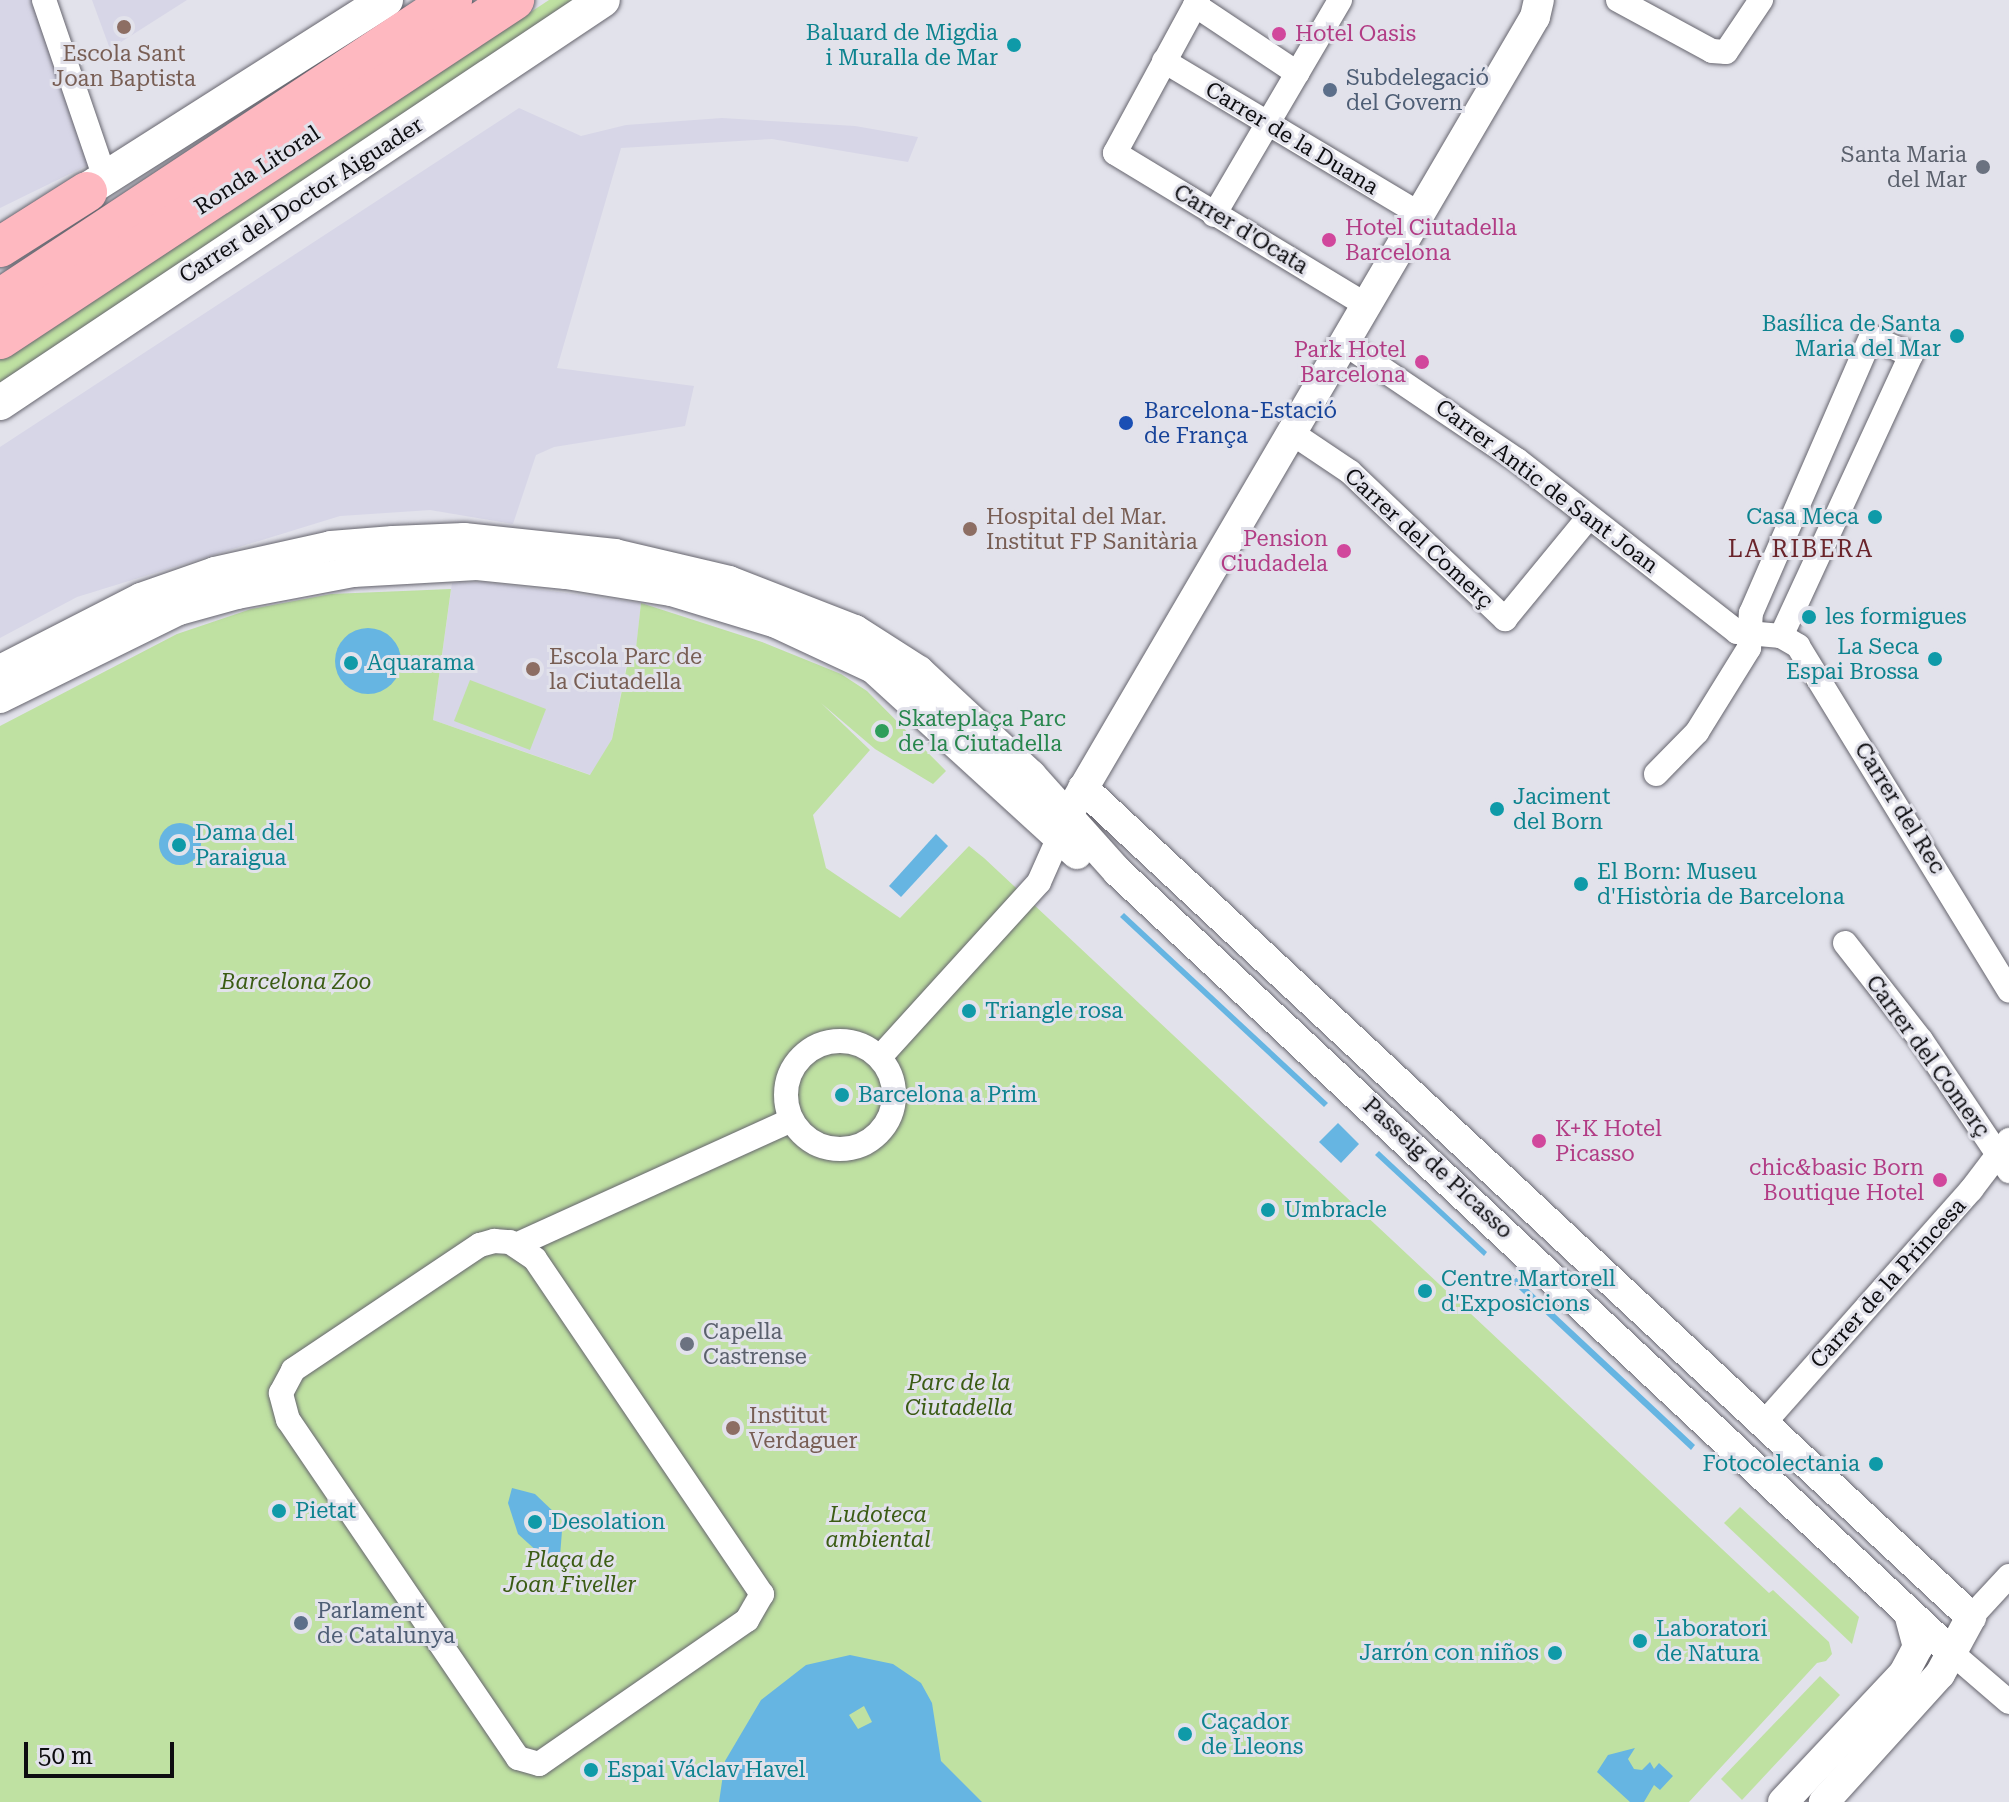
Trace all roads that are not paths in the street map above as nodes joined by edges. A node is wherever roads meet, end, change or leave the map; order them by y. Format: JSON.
{"nodes":[{"id":1,"x":44,"y":0,"type":"edge"},
{"id":2,"x":452,"y":0,"type":"edge"},
{"id":3,"x":514,"y":0,"type":"edge"},
{"id":4,"x":603,"y":0,"type":"edge"},
{"id":5,"x":1340,"y":0,"type":"edge"},
{"id":6,"x":1618,"y":0,"type":"edge"},
{"id":7,"x":1761,"y":0,"type":"edge"},
{"id":8,"x":380,"y":2,"type":"edge"},
{"id":9,"x":1197,"y":3,"type":"edge"},
{"id":10,"x":1543,"y":6,"type":"edge"},
{"id":11,"x":1164,"y":61,"type":"junction"},
{"id":12,"x":1297,"y":73,"type":"junction"},
{"id":13,"x":1268,"y":127,"type":"junction"},
{"id":14,"x":96,"y":186,"type":"junction"},
{"id":15,"x":130,"y":214,"type":"junction"},
{"id":16,"x":1420,"y":214,"type":"junction"},
{"id":17,"x":1214,"y":215,"type":"junction"},
{"id":18,"x":0,"y":237,"type":"edge"},
{"id":19,"x":0,"y":247,"type":"edge"},
{"id":20,"x":0,"y":278,"type":"edge"},
{"id":21,"x":0,"y":299,"type":"edge"},
{"id":22,"x":1366,"y":305,"type":"junction"},
{"id":23,"x":0,"y":339,"type":"edge"},
{"id":24,"x":1344,"y":343,"type":"junction"},
{"id":25,"x":0,"y":403,"type":"edge"},
{"id":26,"x":1292,"y":433,"type":"junction"},
{"id":27,"x":1588,"y":518,"type":"junction"},
{"id":28,"x":1750,"y":626,"type":"junction"},
{"id":29,"x":1781,"y":636,"type":"junction"},
{"id":30,"x":0,"y":670,"type":"edge"},
{"id":31,"x":0,"y":698,"type":"edge"},
{"id":32,"x":1656,"y":774,"type":"dead end"},
{"id":33,"x":1083,"y":788,"type":"junction"},
{"id":34,"x":1064,"y":827,"type":"junction"},
{"id":35,"x":1845,"y":943,"type":"dead end"},
{"id":36,"x":2009,"y":990,"type":"edge"},
{"id":37,"x":880,"y":1057,"type":"junction"},
{"id":38,"x":791,"y":1120,"type":"junction"},
{"id":39,"x":2006,"y":1155,"type":"edge"},
{"id":40,"x":1569,"y":1241,"type":"junction"},
{"id":41,"x":516,"y":1245,"type":"junction"},
{"id":42,"x":1544,"y":1267,"type":"junction"},
{"id":43,"x":1764,"y":1423,"type":"junction"},
{"id":44,"x":1739,"y":1454,"type":"junction"},
{"id":45,"x":2009,"y":1576,"type":"edge"},
{"id":46,"x":1910,"y":1617,"type":"junction"},
{"id":47,"x":1961,"y":1635,"type":"junction"},
{"id":48,"x":1918,"y":1647,"type":"junction"},
{"id":49,"x":2009,"y":1702,"type":"edge"},
{"id":50,"x":1788,"y":1800,"type":"edge"},
{"id":51,"x":1824,"y":1802,"type":"edge"}],
"edges":[{"from":1,"to":14,"type":"street"},
{"from":2,"to":15,"type":"highway","name":"Ronda Litoral"},
{"from":3,"to":23,"type":"highway","name":"Ronda Litoral"},
{"from":4,"to":25,"type":"main road","name":"Carrer del Doctor Aiguader"},
{"from":5,"to":12,"type":"street"},
{"from":6,"to":7,"type":"street"},
{"from":8,"to":14,"type":"main road"},
{"from":9,"to":11,"type":"street"},
{"from":9,"to":12,"type":"street"},
{"from":10,"to":16,"type":"street"},
{"from":11,"to":13,"type":"street","name":"Carrer de la Duana"},
{"from":11,"to":17,"type":"street","name":"Carrer d'Ocata"},
{"from":12,"to":13,"type":"street"},
{"from":13,"to":16,"type":"street","name":"Carrer de la Duana"},
{"from":13,"to":17,"type":"street"},
{"from":14,"to":18,"type":"main road"},
{"from":14,"to":19,"type":"highway"},
{"from":15,"to":20,"type":"highway"},
{"from":15,"to":21,"type":"highway","name":"Ronda Litoral"},
{"from":16,"to":22,"type":"street"},
{"from":17,"to":22,"type":"street","name":"Carrer d'Ocata"},
{"from":22,"to":24,"type":"street"},
{"from":24,"to":26,"type":"street"},
{"from":24,"to":27,"type":"street","name":"Carrer Antic de Sant Joan"},
{"from":26,"to":27,"type":"street","name":"Carrer del Comerç"},
{"from":26,"to":33,"type":"street"},
{"from":27,"to":28,"type":"street","name":"Carrer Antic de Sant Joan"},
{"from":28,"to":29,"type":"street"},
{"from":28,"to":29,"type":"street"},
{"from":28,"to":32,"type":"street"},
{"from":29,"to":36,"type":"street","name":"Carrer del Rec"},
{"from":30,"to":34,"type":"street"},
{"from":31,"to":34,"type":"street"},
{"from":33,"to":34,"type":"street"},
{"from":33,"to":40,"type":"street"},
{"from":34,"to":37,"type":"street"},
{"from":34,"to":42,"type":"street","name":"Passeig de Picasso"},
{"from":34,"to":44,"type":"street"},
{"from":35,"to":39,"type":"street","name":"Carrer del Comerç"},
{"from":37,"to":38,"type":"street"},
{"from":37,"to":38,"type":"street"},
{"from":38,"to":41,"type":"street"},
{"from":39,"to":43,"type":"street","name":"Carrer de la Princesa"},
{"from":40,"to":42,"type":"street"},
{"from":40,"to":43,"type":"street"},
{"from":41,"to":41,"type":"street"},
{"from":42,"to":44,"type":"street","name":"Passeig de Picasso"},
{"from":43,"to":44,"type":"street"},
{"from":43,"to":47,"type":"street"},
{"from":44,"to":46,"type":"street","name":"Passeig de Picasso"},
{"from":45,"to":47,"type":"street"},
{"from":46,"to":47,"type":"street","name":"Passeig de Picasso"},
{"from":46,"to":48,"type":"street"},
{"from":47,"to":48,"type":"street"},
{"from":47,"to":49,"type":"street","name":"Passeig de Picasso"},
{"from":47,"to":51,"type":"street"},
{"from":48,"to":50,"type":"street"}]}
